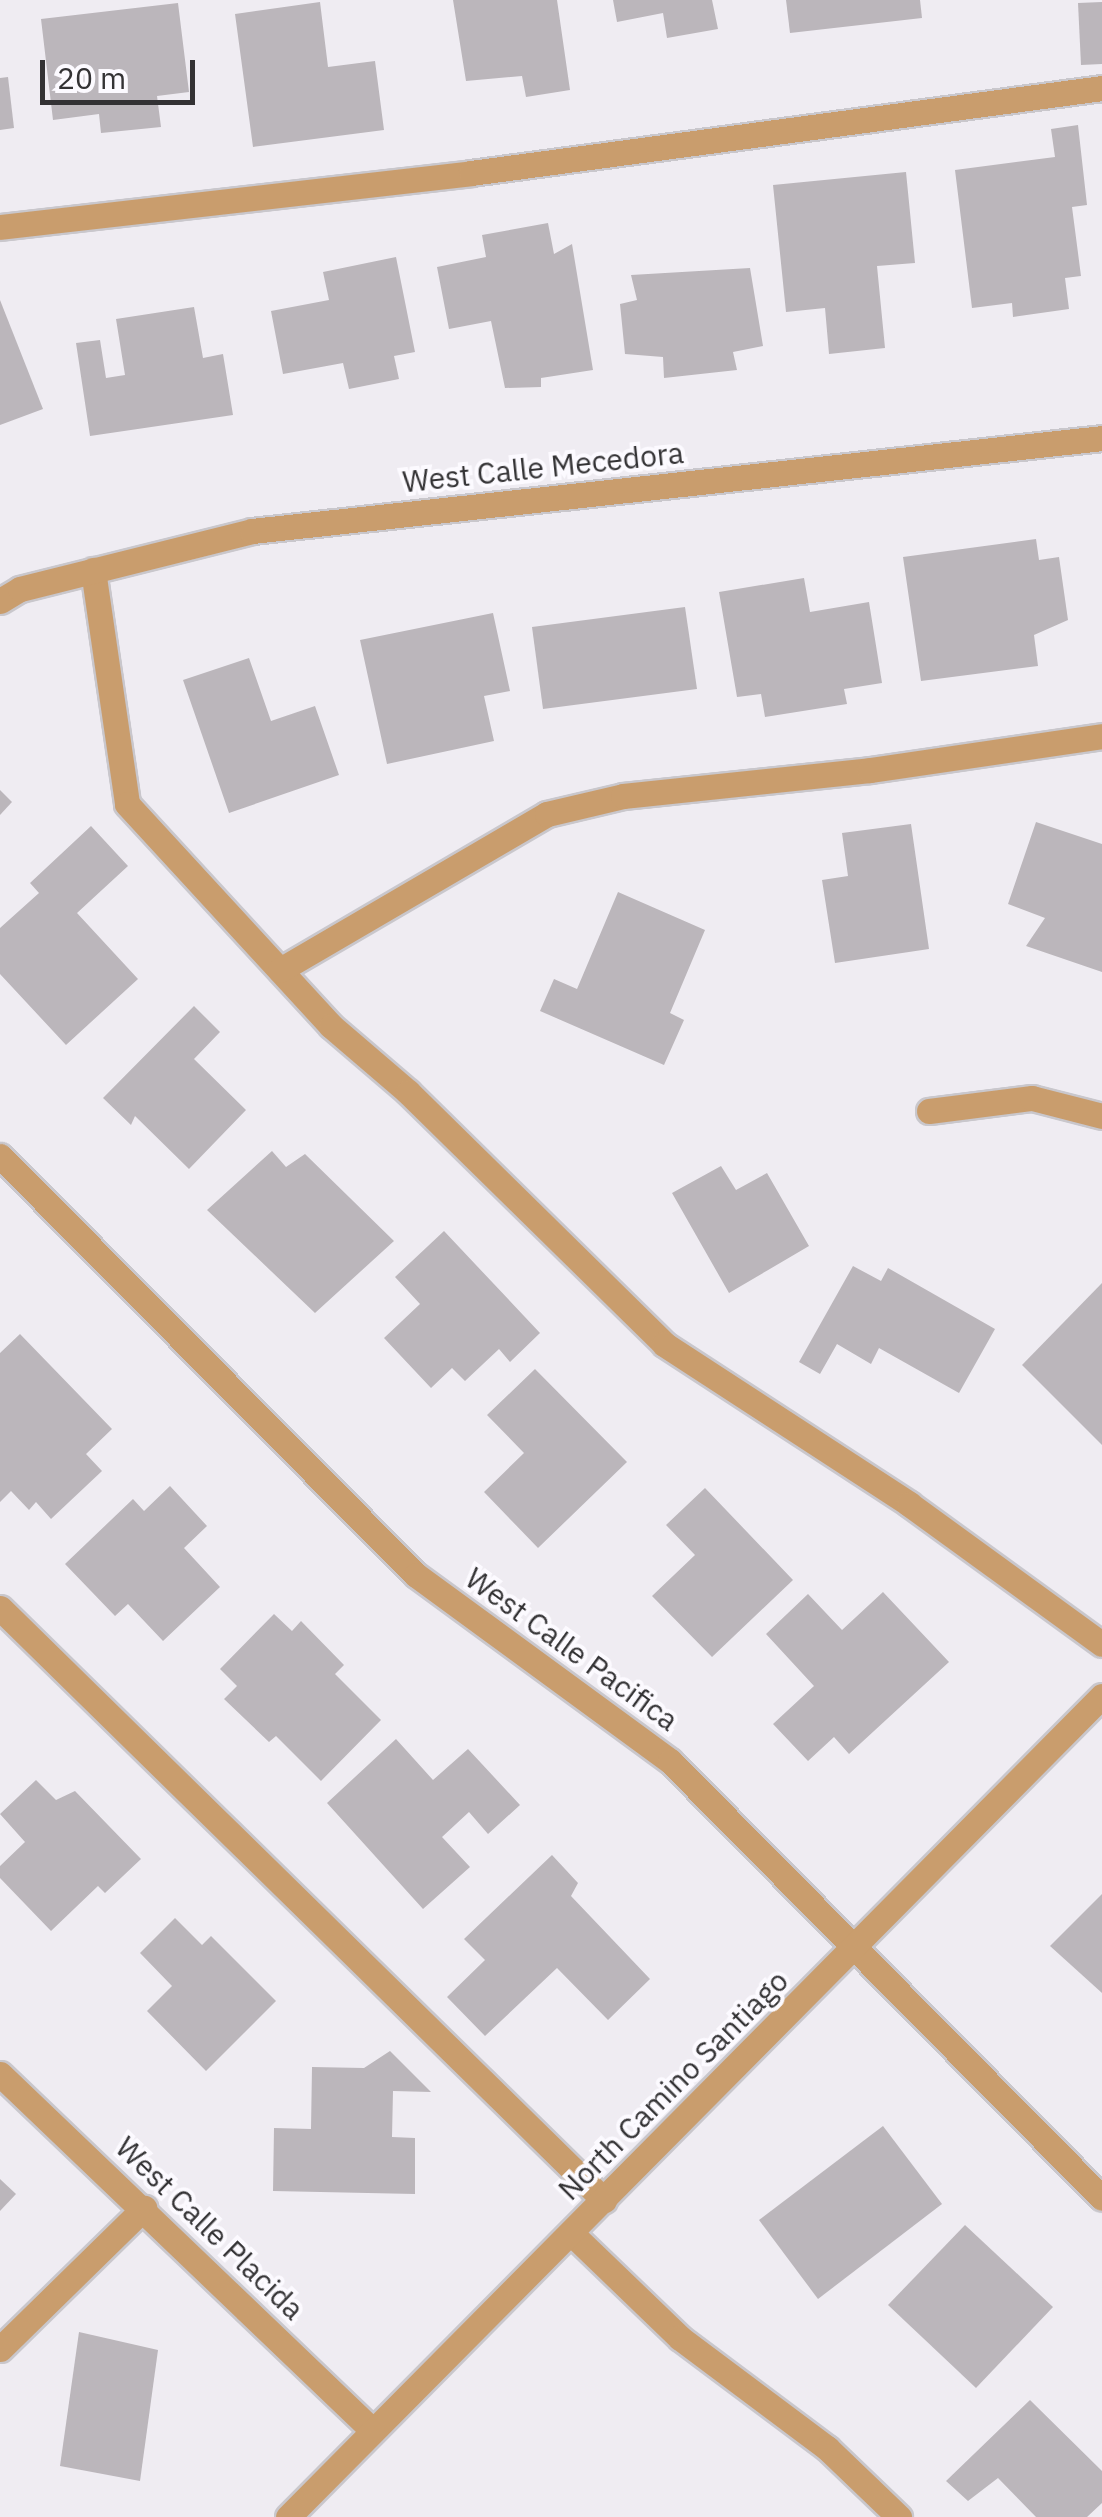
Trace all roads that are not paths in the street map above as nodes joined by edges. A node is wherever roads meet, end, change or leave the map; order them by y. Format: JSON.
{"nodes":[{"id":1,"x":1102,"y":88,"type":"edge"},
{"id":2,"x":0,"y":228,"type":"edge"},
{"id":3,"x":1102,"y":438,"type":"edge"},
{"id":4,"x":93,"y":570,"type":"junction"},
{"id":5,"x":0,"y":601,"type":"edge"},
{"id":6,"x":1102,"y":736,"type":"edge"},
{"id":7,"x":280,"y":970,"type":"junction"},
{"id":8,"x":928,"y":1110,"type":"dead end"},
{"id":9,"x":1102,"y":1116,"type":"edge"},
{"id":10,"x":0,"y":1156,"type":"edge"},
{"id":11,"x":0,"y":1608,"type":"edge"},
{"id":12,"x":1102,"y":1644,"type":"edge"},
{"id":13,"x":1102,"y":1698,"type":"edge"},
{"id":14,"x":854,"y":1951,"type":"junction"},
{"id":15,"x":0,"y":2074,"type":"edge"},
{"id":16,"x":1102,"y":2198,"type":"edge"},
{"id":17,"x":604,"y":2200,"type":"junction"},
{"id":18,"x":144,"y":2208,"type":"junction"},
{"id":19,"x":571,"y":2233,"type":"junction"},
{"id":20,"x":0,"y":2349,"type":"edge"},
{"id":21,"x":373,"y":2431,"type":"junction"},
{"id":22,"x":288,"y":2517,"type":"edge"},
{"id":23,"x":898,"y":2517,"type":"edge"}],
"edges":[{"from":1,"to":2,"type":"street"},
{"from":3,"to":4,"type":"street","name":"West Calle Mecedora"},
{"from":4,"to":5,"type":"street","name":"West Calle Mecedora"},
{"from":4,"to":7,"type":"street"},
{"from":6,"to":7,"type":"street"},
{"from":7,"to":12,"type":"street"},
{"from":8,"to":9,"type":"street"},
{"from":10,"to":14,"type":"street","name":"West Calle Pacifica"},
{"from":11,"to":17,"type":"street"},
{"from":13,"to":14,"type":"street","name":"North Camino Santiago"},
{"from":14,"to":16,"type":"street","name":"West Calle Pacifica"},
{"from":14,"to":17,"type":"street","name":"North Camino Santiago"},
{"from":15,"to":18,"type":"street","name":"West Calle Placida"},
{"from":17,"to":19,"type":"street","name":"North Camino Santiago"},
{"from":18,"to":20,"type":"street"},
{"from":18,"to":21,"type":"street","name":"West Calle Placida"},
{"from":19,"to":21,"type":"street","name":"North Camino Santiago"},
{"from":19,"to":23,"type":"street"},
{"from":21,"to":22,"type":"street","name":"North Camino Santiago"}]}
